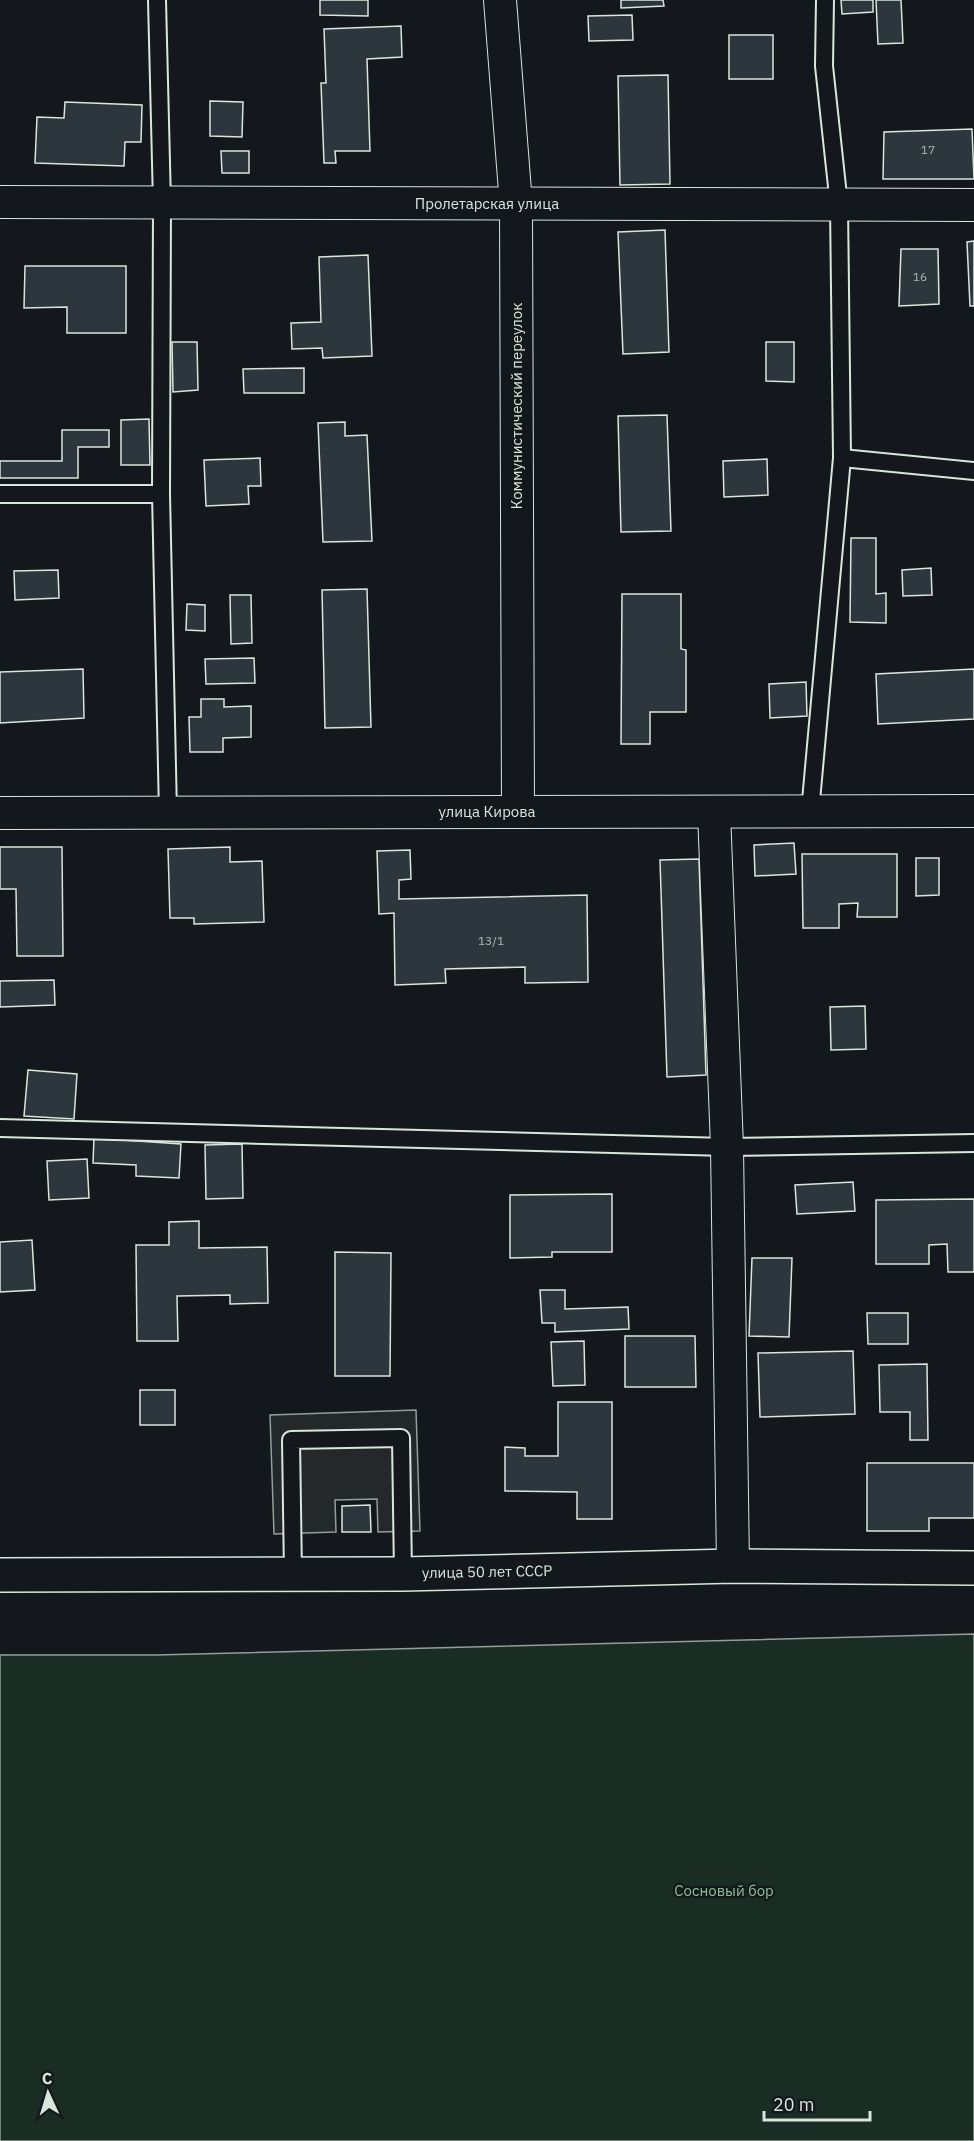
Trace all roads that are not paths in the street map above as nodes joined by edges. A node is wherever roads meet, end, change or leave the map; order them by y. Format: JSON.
{"nodes":[{"id":1,"x":157,"y":0,"type":"edge"},
{"id":2,"x":500,"y":0,"type":"edge"},
{"id":3,"x":825,"y":0,"type":"edge"},
{"id":4,"x":0,"y":202,"type":"edge"},
{"id":5,"x":162,"y":203,"type":"junction"},
{"id":6,"x":516,"y":204,"type":"junction"},
{"id":7,"x":839,"y":205,"type":"junction"},
{"id":8,"x":974,"y":205,"type":"edge"},
{"id":9,"x":842,"y":458,"type":"junction"},
{"id":10,"x":974,"y":471,"type":"edge"},
{"id":11,"x":0,"y":494,"type":"edge"},
{"id":12,"x":161,"y":494,"type":"junction"},
{"id":13,"x":974,"y":811,"type":"edge"},
{"id":14,"x":518,"y":812,"type":"junction"},
{"id":15,"x":714,"y":812,"type":"junction"},
{"id":16,"x":810,"y":812,"type":"junction"},
{"id":17,"x":0,"y":813,"type":"edge"},
{"id":18,"x":168,"y":813,"type":"junction"},
{"id":19,"x":0,"y":1128,"type":"edge"},
{"id":20,"x":974,"y":1143,"type":"edge"},
{"id":21,"x":727,"y":1147,"type":"junction"},
{"id":22,"x":733,"y":1566,"type":"junction"},
{"id":23,"x":974,"y":1568,"type":"edge"},
{"id":24,"x":293,"y":1574,"type":"junction"},
{"id":25,"x":402,"y":1574,"type":"junction"},
{"id":26,"x":0,"y":1575,"type":"edge"}],
"edges":[{"from":1,"to":5,"type":"lane"},
{"from":2,"to":6,"type":"street","name":"Коммунистический переулок"},
{"from":3,"to":7,"type":"lane"},
{"from":4,"to":5,"type":"street","name":"Пролетарская улица"},
{"from":5,"to":6,"type":"street","name":"Пролетарская улица"},
{"from":5,"to":12,"type":"lane"},
{"from":6,"to":7,"type":"street","name":"Пролетарская улица"},
{"from":6,"to":14,"type":"street","name":"Коммунистический переулок"},
{"from":7,"to":8,"type":"street","name":"Пролетарская улица"},
{"from":7,"to":9,"type":"lane"},
{"from":9,"to":10,"type":"lane"},
{"from":9,"to":16,"type":"lane"},
{"from":11,"to":12,"type":"lane"},
{"from":12,"to":18,"type":"lane"},
{"from":13,"to":16,"type":"street","name":"улица Кирова"},
{"from":14,"to":15,"type":"street","name":"улица Кирова"},
{"from":14,"to":18,"type":"street","name":"улица Кирова"},
{"from":15,"to":16,"type":"street","name":"улица Кирова"},
{"from":15,"to":21,"type":"street"},
{"from":17,"to":18,"type":"street","name":"улица Кирова"},
{"from":19,"to":21,"type":"lane"},
{"from":20,"to":21,"type":"lane"},
{"from":21,"to":22,"type":"street"},
{"from":22,"to":23,"type":"street","name":"улица 50 лет СССР"},
{"from":22,"to":25,"type":"street","name":"улица 50 лет СССР"},
{"from":24,"to":25,"type":"street","name":"улица 50 лет СССР"},
{"from":24,"to":25,"type":"lane"},
{"from":24,"to":26,"type":"street","name":"улица 50 лет СССР"}]}
